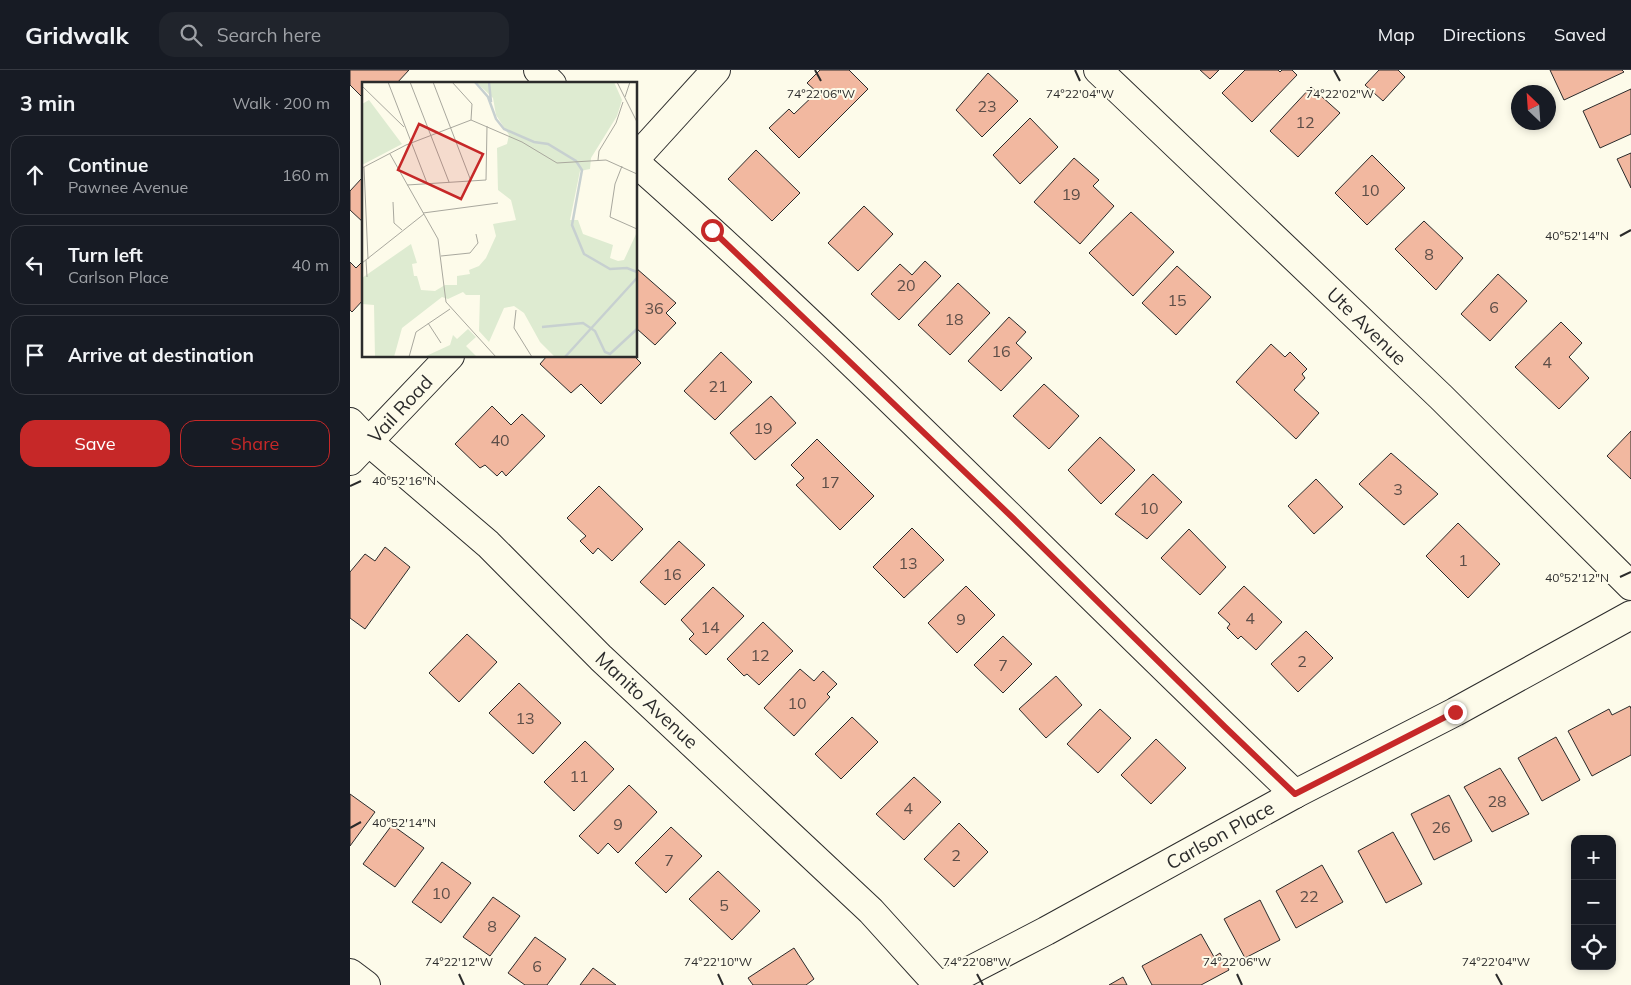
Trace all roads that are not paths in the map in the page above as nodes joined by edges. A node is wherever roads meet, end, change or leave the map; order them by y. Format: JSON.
{"nodes":[{"id":1,"x":538,"y":70,"type":"edge"},
{"id":2,"x":716,"y":70,"type":"edge"},
{"id":3,"x":1098,"y":70,"type":"edge"},
{"id":4,"x":550,"y":82,"type":"edge"},
{"id":5,"x":638,"y":156,"type":"edge"},
{"id":6,"x":638,"y":165,"type":"edge"},
{"id":7,"x":448,"y":358,"type":"edge"},
{"id":8,"x":350,"y":422,"type":"edge"},
{"id":9,"x":370,"y":442,"type":"junction"},
{"id":10,"x":350,"y":461,"type":"edge"},
{"id":11,"x":1631,"y":586,"type":"edge"},
{"id":12,"x":1631,"y":616,"type":"edge"},
{"id":13,"x":1295,"y":794,"type":"junction"},
{"id":14,"x":350,"y":973,"type":"edge"},
{"id":15,"x":366,"y":985,"type":"edge"},
{"id":16,"x":940,"y":985,"type":"edge"}],
"edges":[{"from":1,"to":4,"type":"street"},
{"from":2,"to":5,"type":"street"},
{"from":3,"to":11,"type":"street","name":"Ute Avenue"},
{"from":6,"to":13,"type":"street"},
{"from":7,"to":9,"type":"street","name":"Vail Road"},
{"from":8,"to":9,"type":"street","name":"Manito Avenue"},
{"from":9,"to":10,"type":"street","name":"Vail Road"},
{"from":9,"to":16,"type":"street","name":"Manito Avenue"},
{"from":12,"to":13,"type":"street","name":"Carlson Place"},
{"from":13,"to":16,"type":"street","name":"Carlson Place"},
{"from":14,"to":15,"type":"street"}]}
